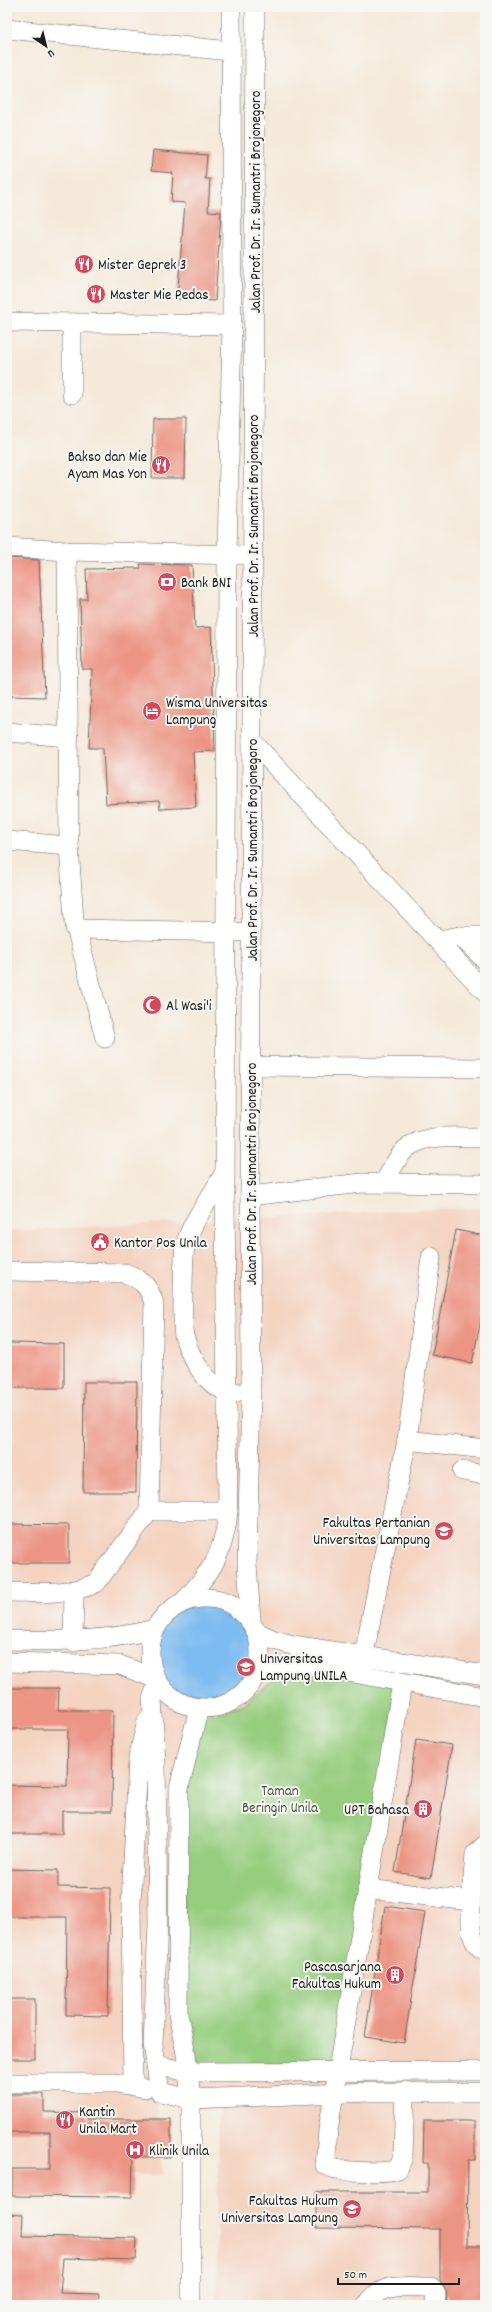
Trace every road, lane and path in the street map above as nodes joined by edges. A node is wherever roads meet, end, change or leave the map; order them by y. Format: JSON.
{"nodes":[{"id":1,"x":231,"y":12,"type":"edge"},
{"id":2,"x":255,"y":12,"type":"edge"},
{"id":3,"x":7,"y":29,"type":"edge"},
{"id":4,"x":231,"y":51,"type":"junction"},
{"id":5,"x":7,"y":322,"type":"edge"},
{"id":6,"x":72,"y":323,"type":"junction"},
{"id":7,"x":232,"y":325,"type":"junction"},
{"id":8,"x":72,"y":394,"type":"dead end"},
{"id":9,"x":7,"y":547,"type":"edge"},
{"id":10,"x":67,"y":551,"type":"junction"},
{"id":11,"x":227,"y":554,"type":"junction"},
{"id":12,"x":253,"y":554,"type":"junction"},
{"id":13,"x":7,"y":732,"type":"edge"},
{"id":14,"x":69,"y":737,"type":"junction"},
{"id":15,"x":252,"y":741,"type":"junction"},
{"id":16,"x":7,"y":842,"type":"edge"},
{"id":17,"x":69,"y":846,"type":"junction"},
{"id":18,"x":75,"y":929,"type":"junction"},
{"id":19,"x":226,"y":932,"type":"junction"},
{"id":20,"x":251,"y":933,"type":"junction"},
{"id":21,"x":460,"y":936,"type":"junction"},
{"id":22,"x":485,"y":936,"type":"edge"},
{"id":23,"x":438,"y":940,"type":"junction"},
{"id":24,"x":484,"y":959,"type":"edge"},
{"id":25,"x":485,"y":992,"type":"edge"},
{"id":26,"x":105,"y":1038,"type":"dead end"},
{"id":27,"x":251,"y":1066,"type":"junction"},
{"id":28,"x":485,"y":1068,"type":"edge"},
{"id":29,"x":485,"y":1137,"type":"edge"},
{"id":30,"x":225,"y":1171,"type":"junction"},
{"id":31,"x":384,"y":1183,"type":"junction"},
{"id":32,"x":485,"y":1184,"type":"edge"},
{"id":33,"x":250,"y":1196,"type":"junction"},
{"id":34,"x":431,"y":1257,"type":"dead end"},
{"id":35,"x":7,"y":1271,"type":"edge"},
{"id":36,"x":228,"y":1385,"type":"junction"},
{"id":37,"x":252,"y":1392,"type":"junction"},
{"id":38,"x":407,"y":1440,"type":"junction"},
{"id":39,"x":485,"y":1450,"type":"edge"},
{"id":40,"x":462,"y":1471,"type":"dead end"},
{"id":41,"x":485,"y":1475,"type":"edge"},
{"id":42,"x":149,"y":1511,"type":"junction"},
{"id":43,"x":228,"y":1511,"type":"junction"},
{"id":44,"x":74,"y":1590,"type":"junction"},
{"id":45,"x":7,"y":1592,"type":"edge"},
{"id":46,"x":184,"y":1601,"type":"junction"},
{"id":47,"x":254,"y":1626,"type":"junction"},
{"id":48,"x":154,"y":1629,"type":"junction"},
{"id":49,"x":7,"y":1640,"type":"edge"},
{"id":50,"x":73,"y":1642,"type":"junction"},
{"id":51,"x":364,"y":1654,"type":"junction"},
{"id":52,"x":7,"y":1662,"type":"edge"},
{"id":53,"x":362,"y":1673,"type":"junction"},
{"id":54,"x":485,"y":1675,"type":"edge"},
{"id":55,"x":256,"y":1676,"type":"junction"},
{"id":56,"x":402,"y":1683,"type":"junction"},
{"id":57,"x":155,"y":1687,"type":"junction"},
{"id":58,"x":485,"y":1697,"type":"edge"},
{"id":59,"x":199,"y":1708,"type":"junction"},
{"id":60,"x":485,"y":1845,"type":"edge"},
{"id":61,"x":367,"y":1889,"type":"junction"},
{"id":62,"x":471,"y":1901,"type":"junction"},
{"id":63,"x":485,"y":1951,"type":"edge"},
{"id":64,"x":156,"y":2065,"type":"junction"},
{"id":65,"x":338,"y":2071,"type":"junction"},
{"id":66,"x":485,"y":2071,"type":"edge"},
{"id":67,"x":188,"y":2072,"type":"junction"},
{"id":68,"x":7,"y":2082,"type":"edge"},
{"id":69,"x":133,"y":2084,"type":"junction"},
{"id":70,"x":405,"y":2091,"type":"junction"},
{"id":71,"x":160,"y":2092,"type":"junction"},
{"id":72,"x":485,"y":2092,"type":"edge"},
{"id":73,"x":334,"y":2093,"type":"junction"},
{"id":74,"x":191,"y":2099,"type":"junction"},
{"id":75,"x":191,"y":2305,"type":"edge"},
{"id":76,"x":367,"y":2305,"type":"edge"},
{"id":77,"x":435,"y":2305,"type":"edge"}],
"edges":[{"from":1,"to":2,"type":"street"},
{"from":1,"to":4,"type":"street","name":"Jalan Prof. Dr. Ir. Sumantri Brojonegoro"},
{"from":2,"to":12,"type":"street","name":"Jalan Prof. Dr. Ir. Sumantri Brojonegoro"},
{"from":3,"to":4,"type":"street"},
{"from":4,"to":7,"type":"street","name":"Jalan Prof. Dr. Ir. Sumantri Brojonegoro"},
{"from":5,"to":6,"type":"street"},
{"from":6,"to":7,"type":"street"},
{"from":6,"to":8,"type":"street"},
{"from":7,"to":11,"type":"street","name":"Jalan Prof. Dr. Ir. Sumantri Brojonegoro"},
{"from":9,"to":10,"type":"street"},
{"from":10,"to":11,"type":"street"},
{"from":10,"to":14,"type":"street"},
{"from":11,"to":12,"type":"street"},
{"from":11,"to":19,"type":"street","name":"Jalan Prof. Dr. Ir. Sumantri Brojonegoro"},
{"from":12,"to":15,"type":"street","name":"Jalan Prof. Dr. Ir. Sumantri Brojonegoro"},
{"from":13,"to":14,"type":"street"},
{"from":14,"to":17,"type":"street"},
{"from":15,"to":20,"type":"street","name":"Jalan Prof. Dr. Ir. Sumantri Brojonegoro"},
{"from":15,"to":23,"type":"street"},
{"from":16,"to":17,"type":"street"},
{"from":17,"to":18,"type":"street"},
{"from":18,"to":19,"type":"street"},
{"from":18,"to":26,"type":"street"},
{"from":19,"to":20,"type":"street"},
{"from":19,"to":30,"type":"street","name":"Jalan Prof. Dr. Ir. Sumantri Brojonegoro"},
{"from":20,"to":27,"type":"street","name":"Jalan Prof. Dr. Ir. Sumantri Brojonegoro"},
{"from":21,"to":22,"type":"street"},
{"from":21,"to":23,"type":"street"},
{"from":21,"to":24,"type":"street"},
{"from":23,"to":25,"type":"street"},
{"from":27,"to":28,"type":"street"},
{"from":27,"to":33,"type":"street","name":"Jalan Prof. Dr. Ir. Sumantri Brojonegoro"},
{"from":29,"to":31,"type":"street"},
{"from":30,"to":36,"type":"street","name":"Jalan Prof. Dr. Ir. Sumantri Brojonegoro"},
{"from":30,"to":36,"type":"street"},
{"from":31,"to":32,"type":"street"},
{"from":31,"to":33,"type":"street"},
{"from":33,"to":37,"type":"street","name":"Jalan Prof. Dr. Ir. Sumantri Brojonegoro"},
{"from":34,"to":38,"type":"street"},
{"from":35,"to":42,"type":"street"},
{"from":36,"to":37,"type":"street"},
{"from":36,"to":43,"type":"street","name":"Jalan Prof. Dr. Ir. Sumantri Brojonegoro"},
{"from":37,"to":47,"type":"street","name":"Jalan Prof. Dr. Ir. Sumantri Brojonegoro"},
{"from":38,"to":39,"type":"street"},
{"from":38,"to":51,"type":"street"},
{"from":40,"to":41,"type":"street"},
{"from":42,"to":43,"type":"street"},
{"from":42,"to":44,"type":"street"},
{"from":43,"to":46,"type":"street","name":"Jalan Prof. Dr. Ir. Sumantri Brojonegoro"},
{"from":44,"to":45,"type":"street"},
{"from":44,"to":50,"type":"street"},
{"from":46,"to":47,"type":"street"},
{"from":46,"to":48,"type":"street"},
{"from":47,"to":51,"type":"street"},
{"from":47,"to":55,"type":"street"},
{"from":48,"to":50,"type":"street"},
{"from":48,"to":57,"type":"street"},
{"from":49,"to":50,"type":"street"},
{"from":51,"to":53,"type":"street"},
{"from":51,"to":54,"type":"street"},
{"from":52,"to":57,"type":"street"},
{"from":53,"to":55,"type":"street"},
{"from":53,"to":56,"type":"street"},
{"from":55,"to":59,"type":"street"},
{"from":56,"to":58,"type":"street"},
{"from":56,"to":61,"type":"street"},
{"from":57,"to":59,"type":"street"},
{"from":57,"to":64,"type":"street"},
{"from":57,"to":69,"type":"street"},
{"from":59,"to":67,"type":"street"},
{"from":60,"to":62,"type":"street"},
{"from":61,"to":62,"type":"street"},
{"from":61,"to":65,"type":"street"},
{"from":62,"to":63,"type":"street"},
{"from":64,"to":67,"type":"street"},
{"from":64,"to":71,"type":"street"},
{"from":65,"to":66,"type":"street"},
{"from":65,"to":67,"type":"street"},
{"from":65,"to":73,"type":"street"},
{"from":67,"to":74,"type":"street"},
{"from":68,"to":69,"type":"street"},
{"from":69,"to":71,"type":"street"},
{"from":70,"to":72,"type":"street"},
{"from":70,"to":73,"type":"street"},
{"from":70,"to":73,"type":"street"},
{"from":71,"to":74,"type":"street"},
{"from":73,"to":74,"type":"street"},
{"from":74,"to":75,"type":"street"},
{"from":76,"to":77,"type":"street"}]}
